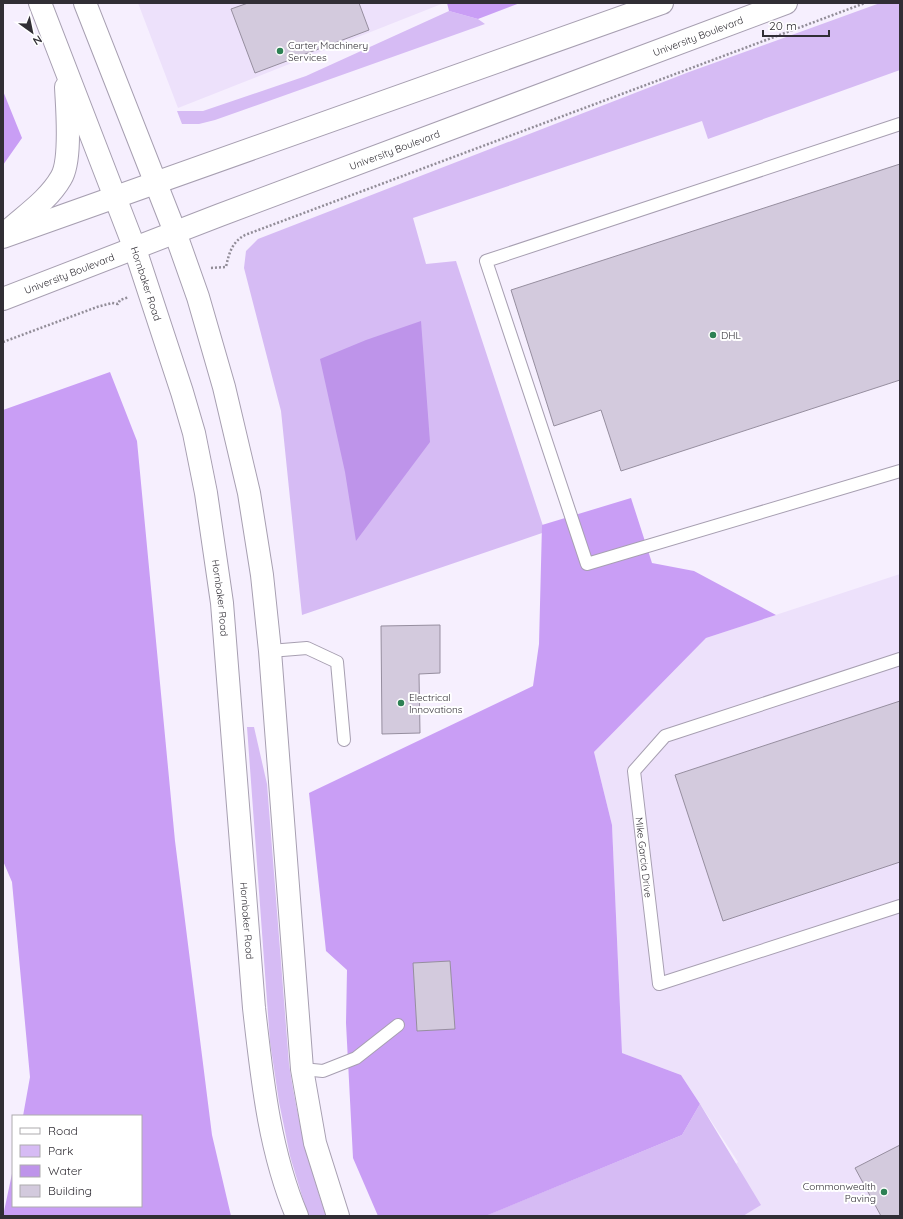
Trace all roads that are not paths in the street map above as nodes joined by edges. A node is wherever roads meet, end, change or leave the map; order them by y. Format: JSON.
{"nodes":[{"id":1,"x":40,"y":3,"type":"edge"},
{"id":2,"x":85,"y":3,"type":"edge"},
{"id":3,"x":662,"y":3,"type":"edge"},
{"id":4,"x":786,"y":3,"type":"edge"},
{"id":5,"x":66,"y":70,"type":"junction"},
{"id":6,"x":900,"y":124,"type":"edge"},
{"id":7,"x":156,"y":183,"type":"junction"},
{"id":8,"x":114,"y":197,"type":"junction"},
{"id":9,"x":175,"y":232,"type":"junction"},
{"id":10,"x":3,"y":236,"type":"edge"},
{"id":11,"x":135,"y":249,"type":"junction"},
{"id":12,"x":3,"y":298,"type":"edge"},
{"id":13,"x":900,"y":471,"type":"edge"},
{"id":14,"x":270,"y":651,"type":"junction"},
{"id":15,"x":900,"y":659,"type":"edge"},
{"id":16,"x":344,"y":740,"type":"dead end"},
{"id":17,"x":900,"y":906,"type":"edge"},
{"id":18,"x":398,"y":1025,"type":"dead end"},
{"id":19,"x":302,"y":1069,"type":"junction"},
{"id":20,"x":297,"y":1216,"type":"edge"},
{"id":21,"x":338,"y":1216,"type":"edge"}],
"edges":[{"from":1,"to":5,"type":"main road","name":"Hornbaker Road"},
{"from":2,"to":7,"type":"main road"},
{"from":3,"to":7,"type":"main road"},
{"from":4,"to":9,"type":"main road","name":"University Boulevard"},
{"from":5,"to":8,"type":"main road","name":"Hornbaker Road"},
{"from":5,"to":10,"type":"main road"},
{"from":6,"to":13,"type":"lane"},
{"from":7,"to":8,"type":"main road"},
{"from":7,"to":9,"type":"main road"},
{"from":8,"to":10,"type":"main road"},
{"from":8,"to":11,"type":"main road","name":"Hornbaker Road"},
{"from":9,"to":11,"type":"main road","name":"University Boulevard"},
{"from":9,"to":14,"type":"main road"},
{"from":11,"to":12,"type":"main road","name":"University Boulevard"},
{"from":11,"to":20,"type":"main road","name":"Hornbaker Road"},
{"from":14,"to":16,"type":"lane"},
{"from":14,"to":19,"type":"main road"},
{"from":15,"to":17,"type":"lane","name":"Mike Garcia Drive"},
{"from":18,"to":19,"type":"lane"},
{"from":19,"to":21,"type":"main road"}]}
